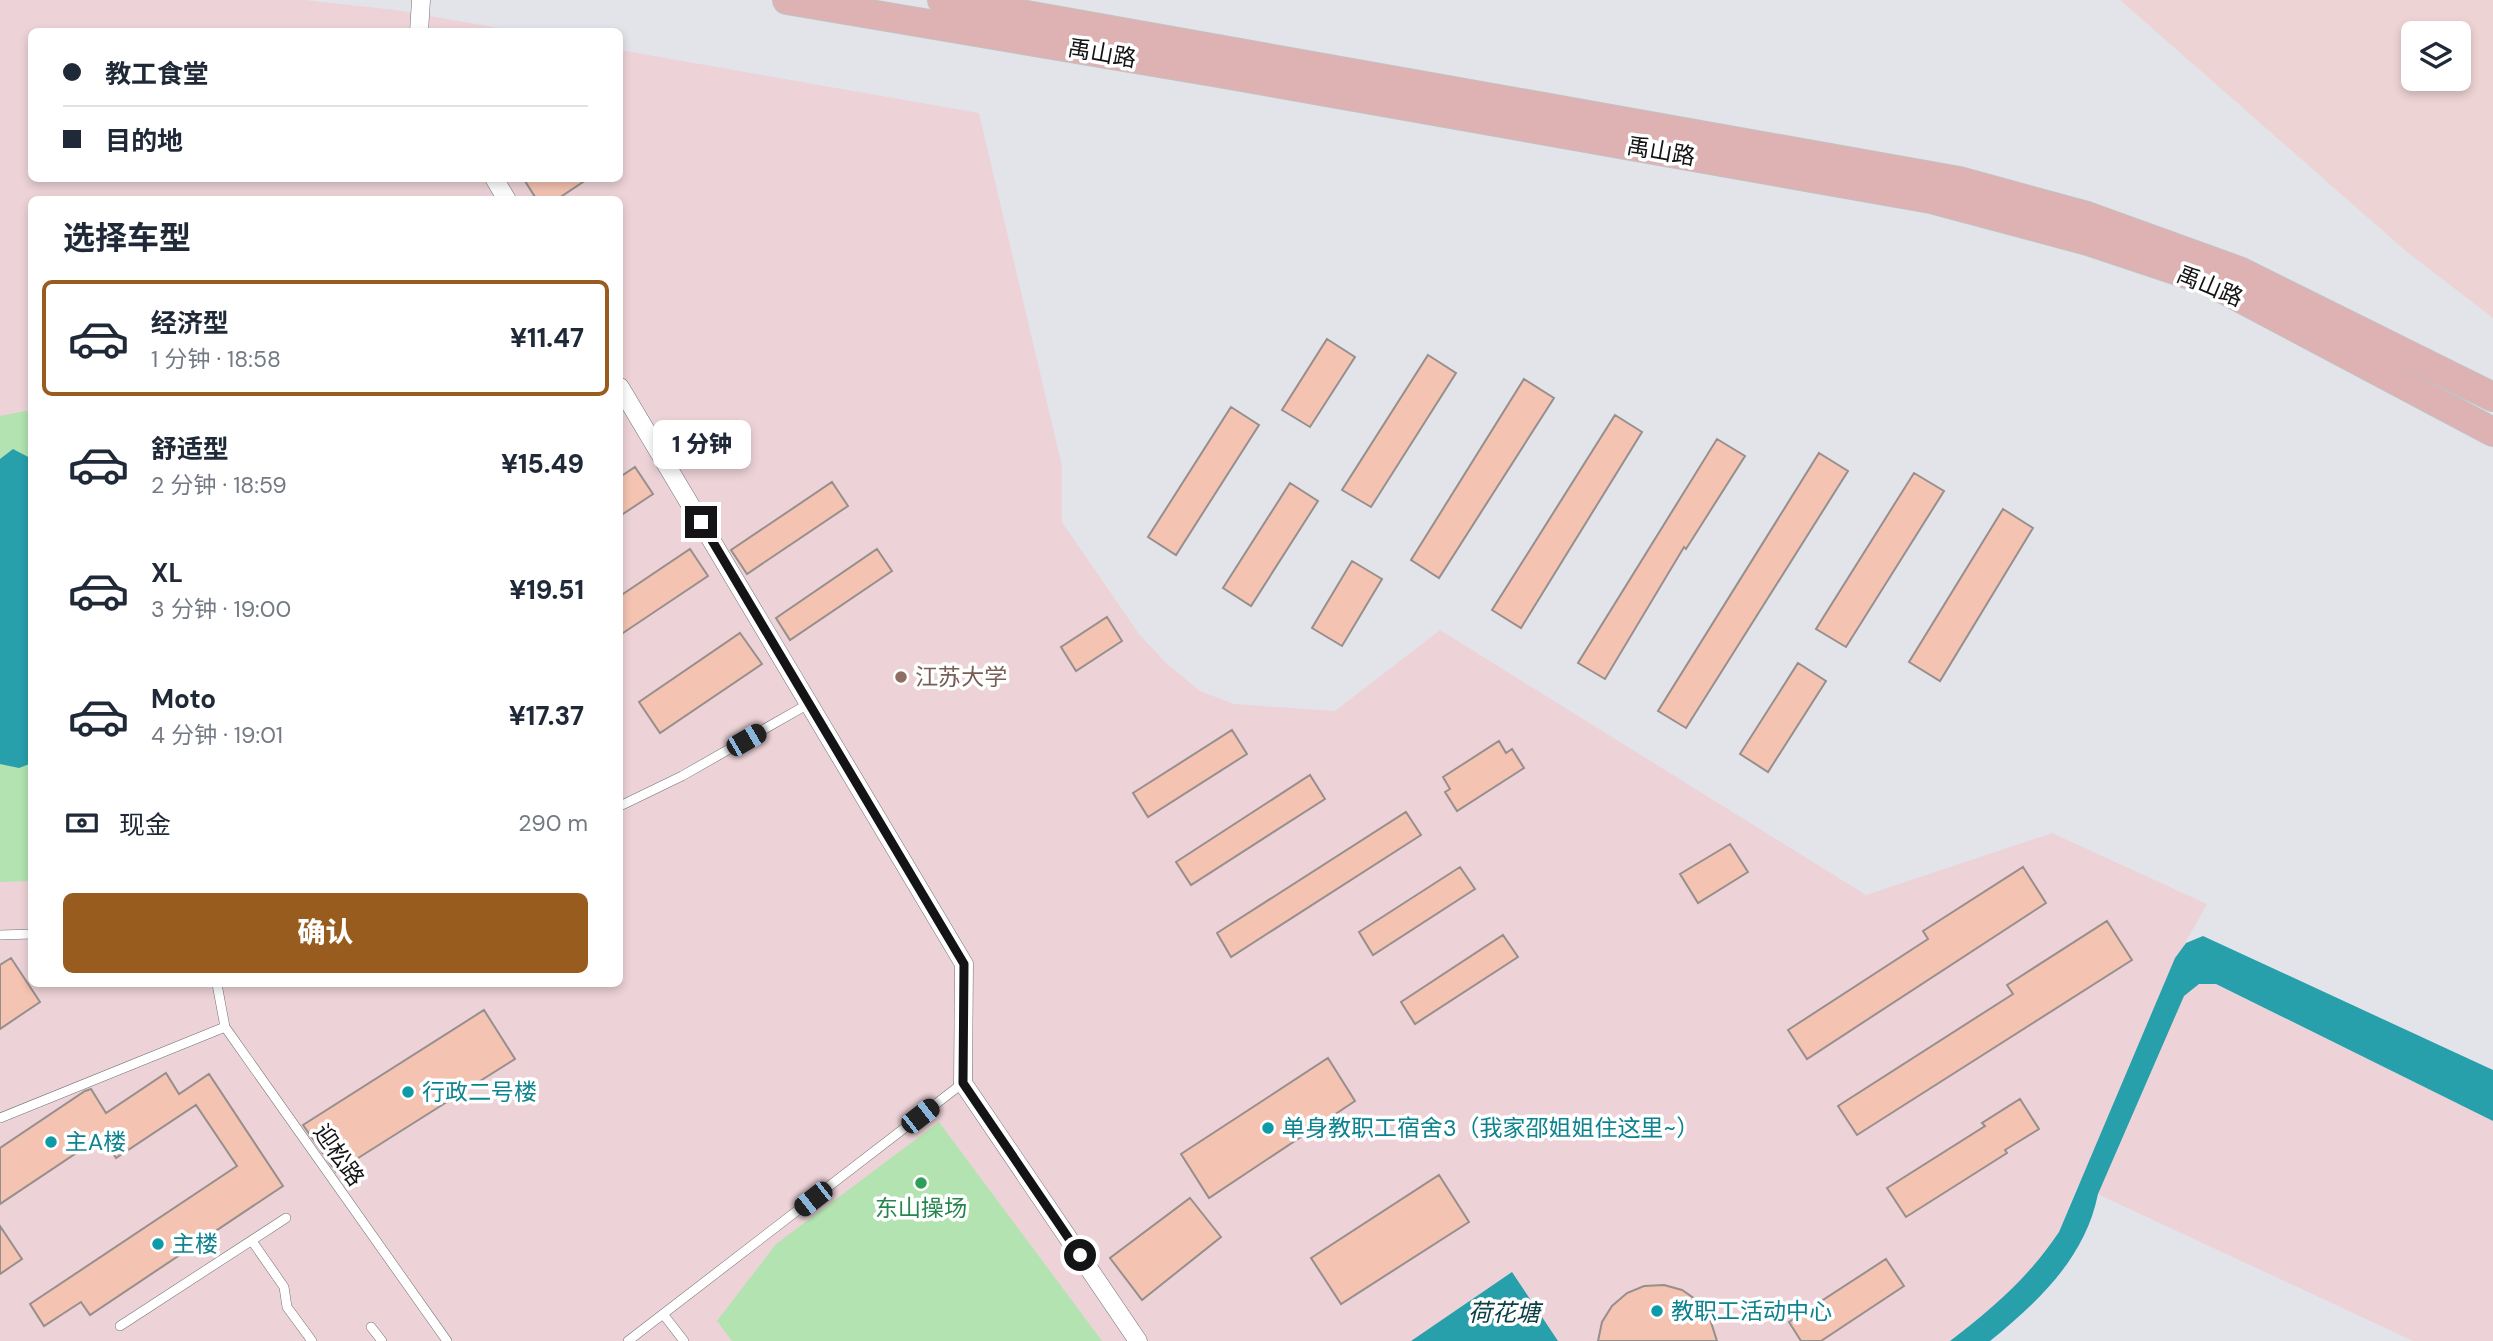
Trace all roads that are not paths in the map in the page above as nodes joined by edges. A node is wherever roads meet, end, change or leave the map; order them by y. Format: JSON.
{"nodes":[{"id":1,"x":421,"y":0,"type":"edge"},
{"id":2,"x":787,"y":0,"type":"edge"},
{"id":3,"x":942,"y":0,"type":"edge"},
{"id":4,"x":419,"y":28,"type":"edge"},
{"id":5,"x":623,"y":392,"type":"edge"},
{"id":6,"x":2493,"y":397,"type":"edge"},
{"id":7,"x":2493,"y":432,"type":"edge"},
{"id":8,"x":810,"y":703,"type":"junction"},
{"id":9,"x":623,"y":805,"type":"edge"},
{"id":10,"x":28,"y":934,"type":"edge"},
{"id":11,"x":0,"y":935,"type":"edge"},
{"id":12,"x":218,"y":987,"type":"edge"},
{"id":13,"x":225,"y":1027,"type":"junction"},
{"id":14,"x":963,"y":1083,"type":"junction"},
{"id":15,"x":0,"y":1118,"type":"edge"},
{"id":16,"x":286,"y":1218,"type":"dead end"},
{"id":17,"x":252,"y":1241,"type":"junction"},
{"id":18,"x":663,"y":1314,"type":"junction"},
{"id":19,"x":120,"y":1326,"type":"dead end"},
{"id":20,"x":371,"y":1328,"type":"dead end"},
{"id":21,"x":312,"y":1341,"type":"edge"},
{"id":22,"x":382,"y":1341,"type":"edge"},
{"id":23,"x":447,"y":1341,"type":"edge"},
{"id":24,"x":628,"y":1341,"type":"edge"},
{"id":25,"x":684,"y":1341,"type":"edge"},
{"id":26,"x":1138,"y":1341,"type":"edge"}],
"edges":[{"from":1,"to":4,"type":"street"},
{"from":2,"to":7,"type":"main road","name":"禹山路"},
{"from":3,"to":6,"type":"main road","name":"禹山路"},
{"from":5,"to":8,"type":"street"},
{"from":8,"to":9,"type":"lane"},
{"from":8,"to":14,"type":"street"},
{"from":10,"to":11,"type":"lane"},
{"from":12,"to":13,"type":"lane","name":"迎松路"},
{"from":13,"to":15,"type":"lane"},
{"from":13,"to":23,"type":"lane","name":"迎松路"},
{"from":14,"to":18,"type":"lane"},
{"from":14,"to":26,"type":"street"},
{"from":16,"to":17,"type":"lane"},
{"from":17,"to":19,"type":"lane"},
{"from":17,"to":21,"type":"lane"},
{"from":18,"to":24,"type":"lane"},
{"from":18,"to":25,"type":"lane"},
{"from":20,"to":22,"type":"lane"}]}
